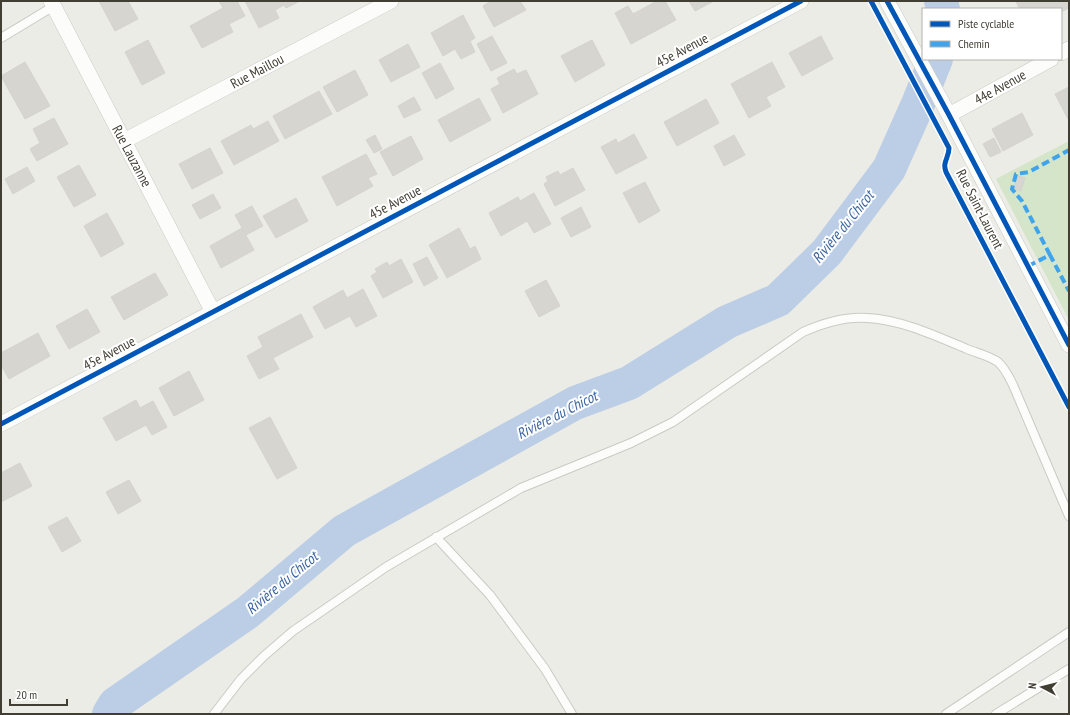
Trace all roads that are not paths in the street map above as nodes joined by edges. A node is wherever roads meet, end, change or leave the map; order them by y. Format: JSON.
{"nodes":[{"id":1,"x":391,"y":1,"type":"edge"},
{"id":2,"x":801,"y":1,"type":"edge"},
{"id":3,"x":887,"y":1,"type":"edge"},
{"id":4,"x":52,"y":4,"type":"edge"},
{"id":5,"x":1,"y":38,"type":"edge"},
{"id":6,"x":1049,"y":60,"type":"edge"},
{"id":7,"x":946,"y":109,"type":"junction"},
{"id":8,"x":124,"y":141,"type":"junction"},
{"id":9,"x":213,"y":312,"type":"junction"},
{"id":10,"x":1069,"y":344,"type":"edge"},
{"id":11,"x":1,"y":424,"type":"edge"},
{"id":12,"x":1069,"y":516,"type":"edge"},
{"id":13,"x":436,"y":537,"type":"junction"},
{"id":14,"x":1069,"y":632,"type":"edge"},
{"id":15,"x":1069,"y":668,"type":"edge"},
{"id":16,"x":214,"y":714,"type":"edge"},
{"id":17,"x":572,"y":714,"type":"edge"},
{"id":18,"x":946,"y":714,"type":"edge"},
{"id":19,"x":996,"y":714,"type":"edge"}],
"edges":[{"from":1,"to":8,"type":"street","name":"Rue Maillou"},
{"from":2,"to":9,"type":"street","name":"45e Avenue"},
{"from":3,"to":7,"type":"street","name":"Rue Saint-Laurent"},
{"from":4,"to":5,"type":"lane"},
{"from":4,"to":8,"type":"street","name":"Rue Lauzanne"},
{"from":6,"to":7,"type":"street","name":"44e Avenue"},
{"from":7,"to":10,"type":"street","name":"Rue Saint-Laurent"},
{"from":8,"to":9,"type":"street","name":"Rue Lauzanne"},
{"from":9,"to":11,"type":"street","name":"45e Avenue"},
{"from":12,"to":13,"type":"lane"},
{"from":13,"to":16,"type":"lane"},
{"from":13,"to":17,"type":"lane"},
{"from":14,"to":18,"type":"lane"},
{"from":15,"to":19,"type":"lane"}]}
